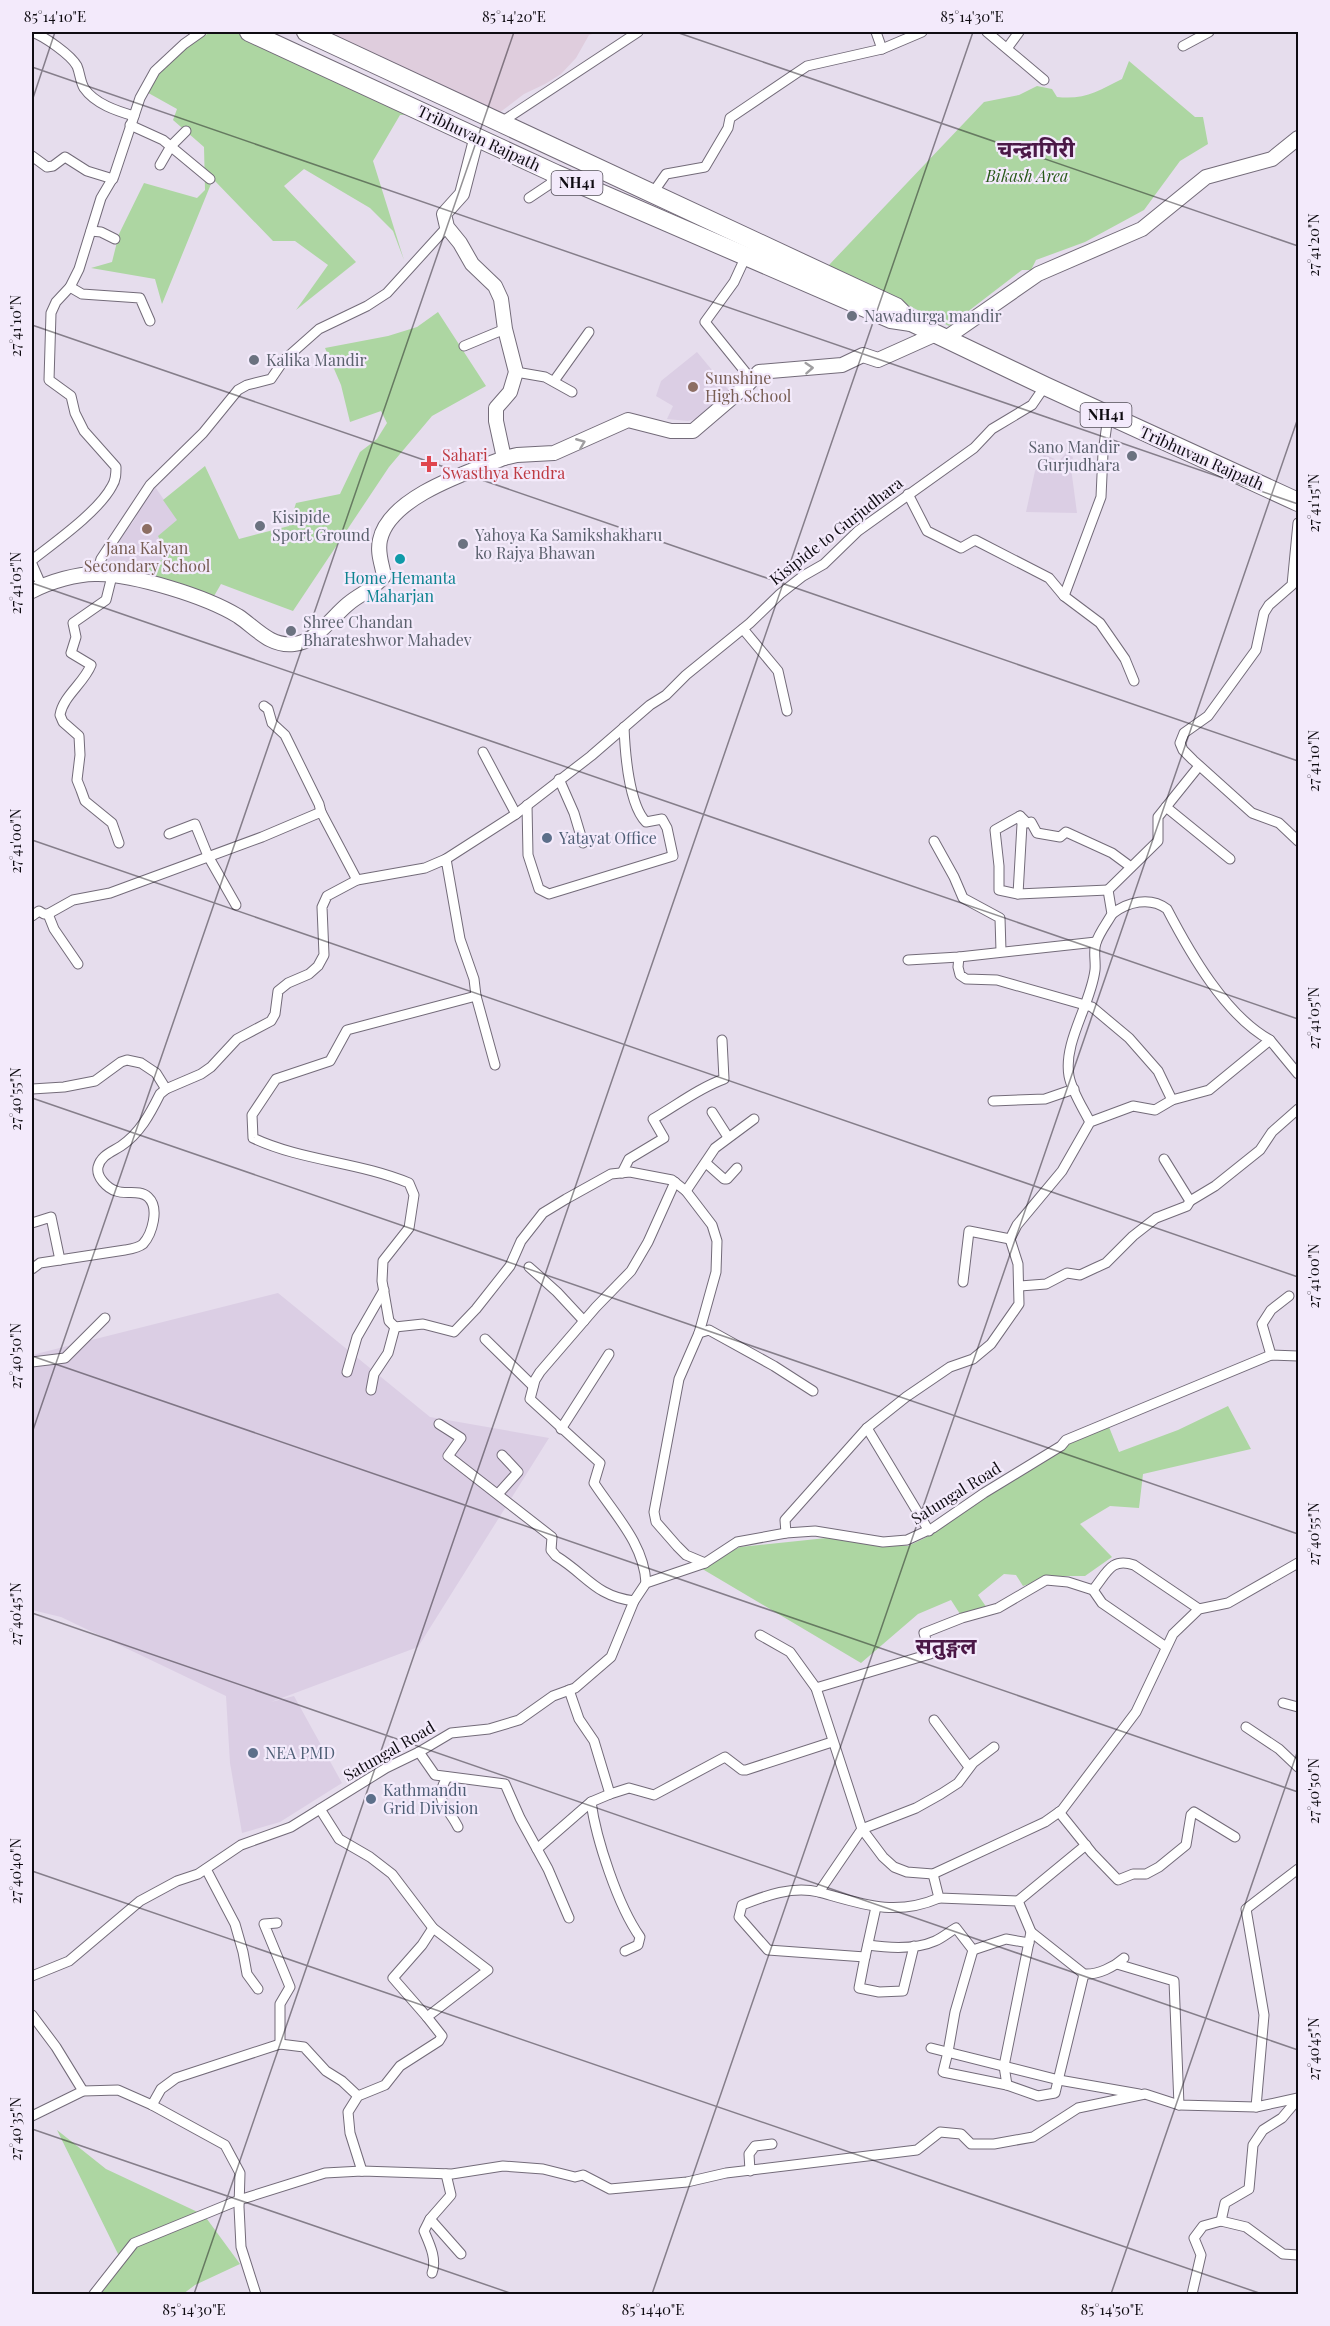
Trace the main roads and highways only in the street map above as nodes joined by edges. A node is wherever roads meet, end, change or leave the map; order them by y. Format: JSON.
{"nodes":[{"id":1,"x":249,"y":32,"type":"edge"},
{"id":2,"x":279,"y":32,"type":"edge"},
{"id":3,"x":306,"y":32,"type":"edge"},
{"id":4,"x":861,"y":305,"type":"junction"},
{"id":5,"x":911,"y":322,"type":"junction"},
{"id":6,"x":1299,"y":502,"type":"edge"}],
"edges":[{"from":1,"to":4,"type":"highway","name":"Tribhuvan Rajpath","number":"NH41"},
{"from":2,"to":4,"type":"highway"},
{"from":3,"to":5,"type":"highway","name":"Tribhuvan Rajpath","number":"NH41"},
{"from":4,"to":5,"type":"highway","name":"Tribhuvan Rajpath","number":"NH41"},
{"from":5,"to":6,"type":"highway","name":"Tribhuvan Rajpath","number":"NH41"}]}
